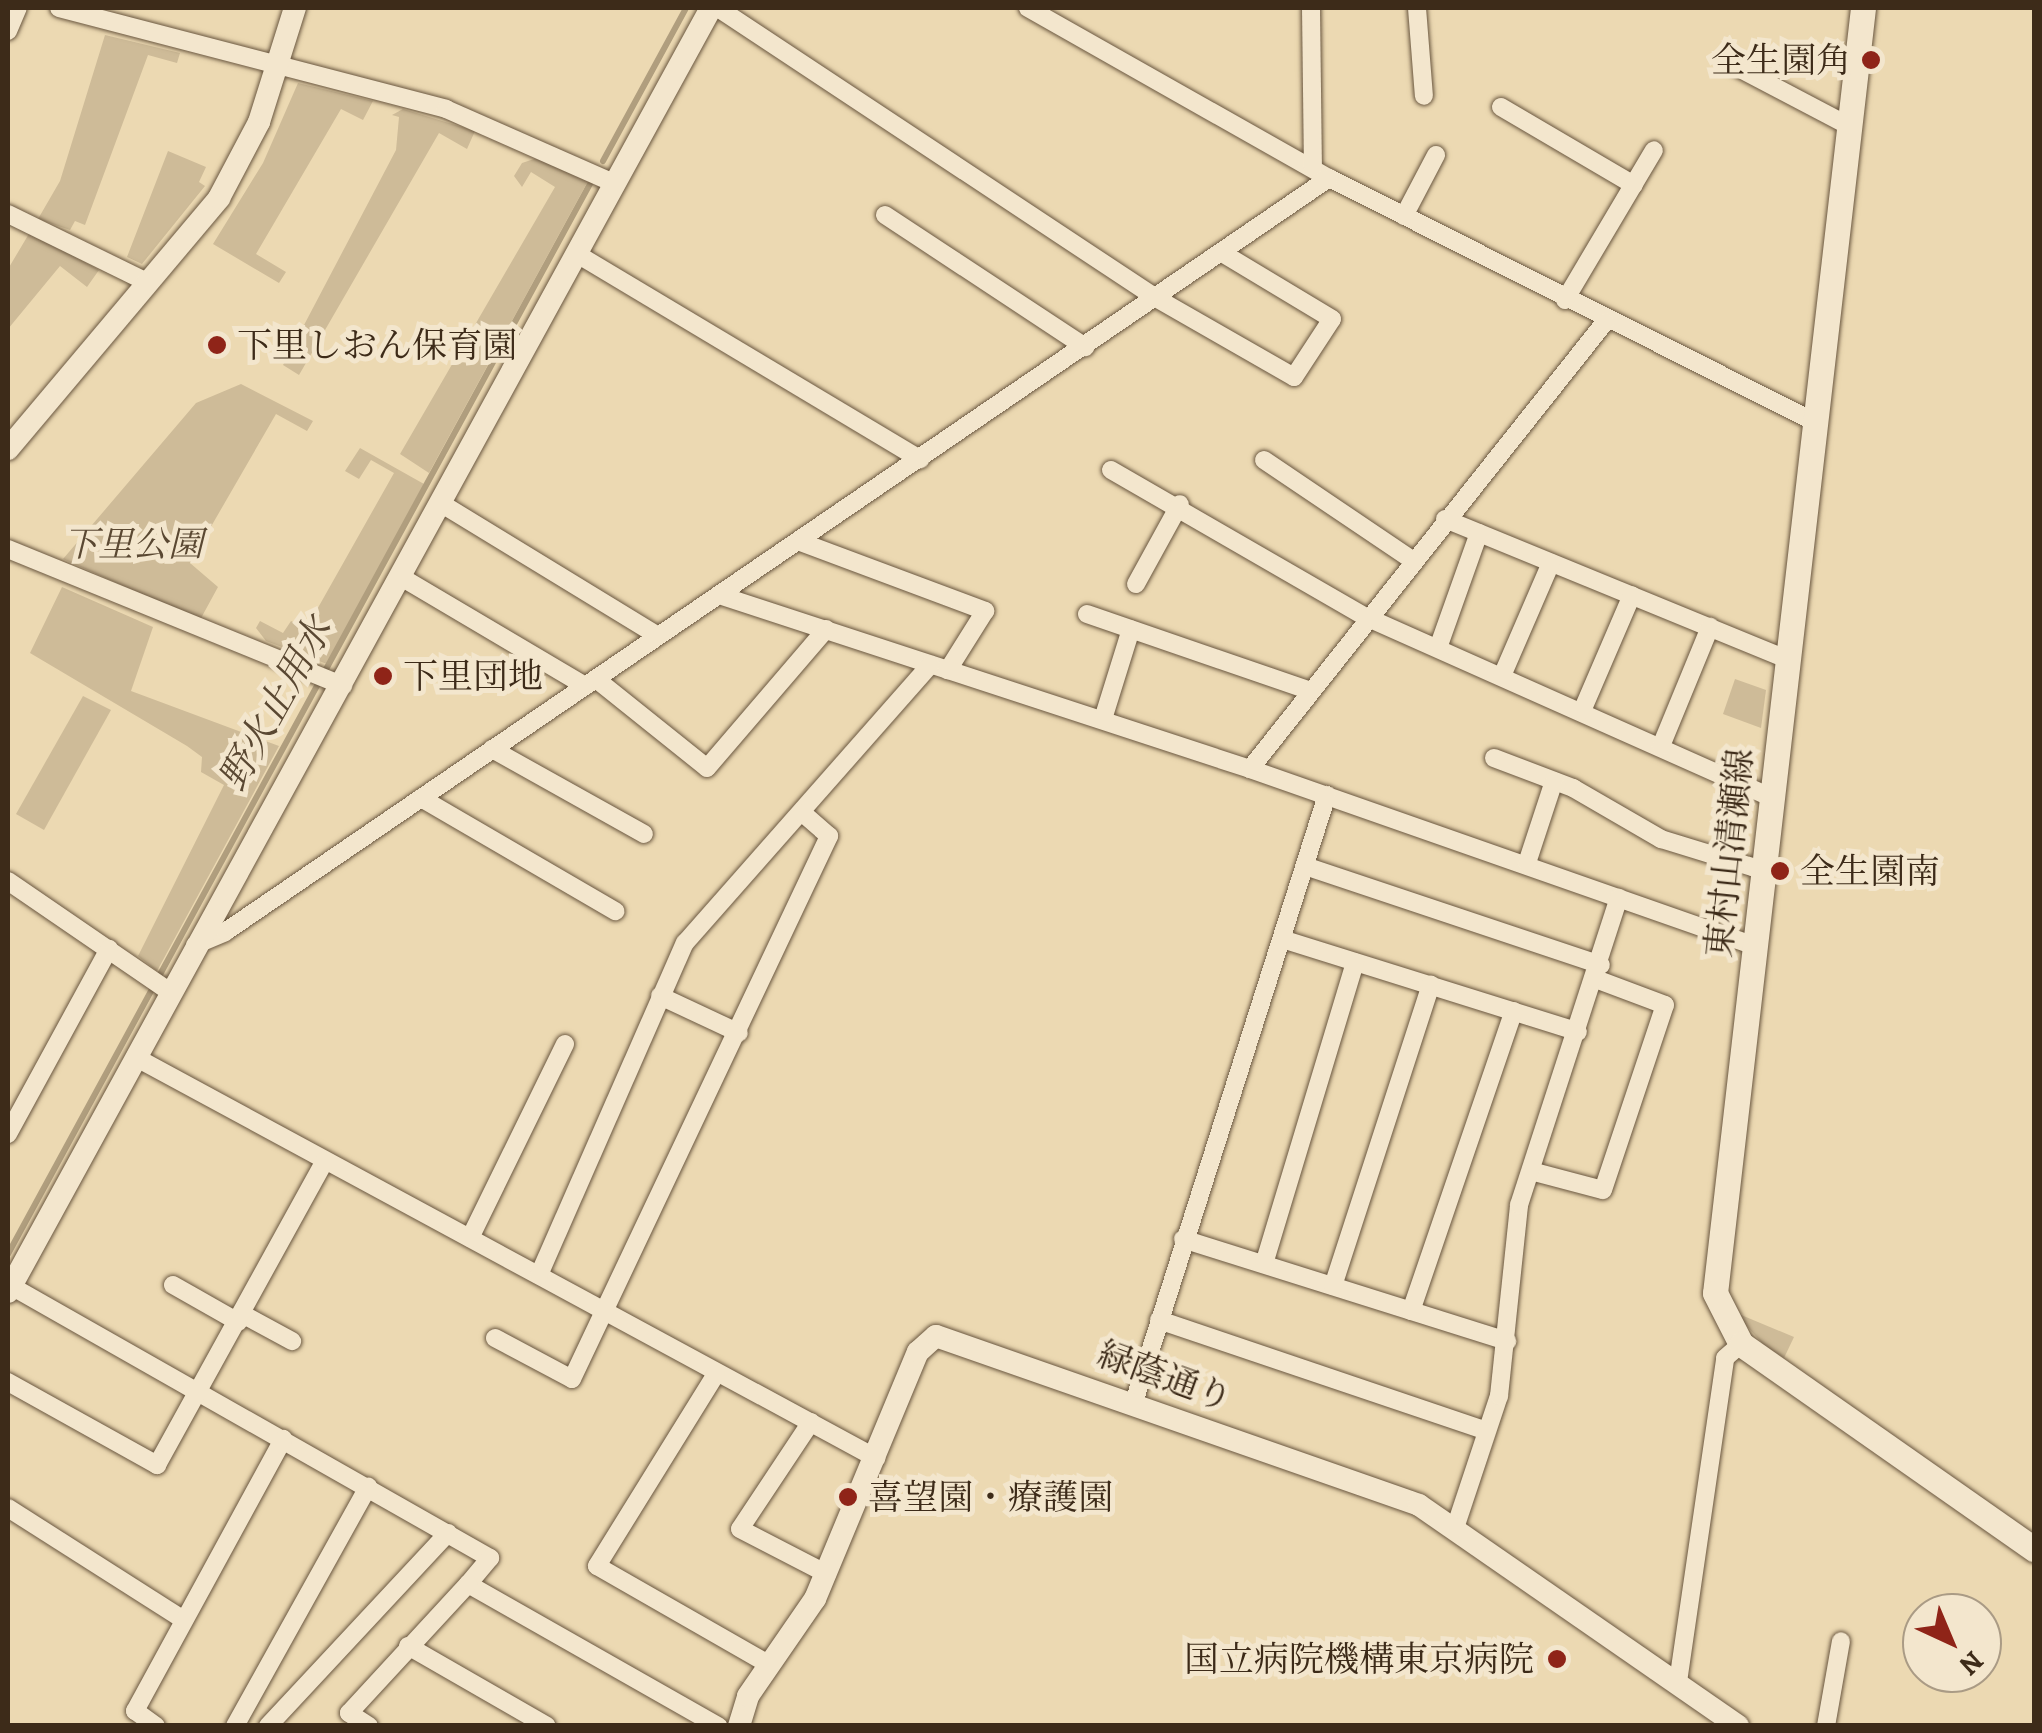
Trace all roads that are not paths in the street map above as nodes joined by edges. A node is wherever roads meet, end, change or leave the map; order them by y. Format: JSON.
{"nodes":[{"id":1,"x":18,"y":8,"type":"edge"},
{"id":2,"x":59,"y":8,"type":"edge"},
{"id":3,"x":295,"y":8,"type":"edge"},
{"id":4,"x":714,"y":8,"type":"edge"},
{"id":5,"x":1028,"y":8,"type":"edge"},
{"id":6,"x":1311,"y":8,"type":"edge"},
{"id":7,"x":1417,"y":8,"type":"edge"},
{"id":8,"x":1863,"y":8,"type":"edge"},
{"id":9,"x":8,"y":31,"type":"edge"},
{"id":10,"x":278,"y":64,"type":"junction"},
{"id":11,"x":1729,"y":64,"type":"dead end"},
{"id":12,"x":1424,"y":96,"type":"dead end"},
{"id":13,"x":1500,"y":107,"type":"dead end"},
{"id":14,"x":1848,"y":126,"type":"junction"},
{"id":15,"x":1654,"y":150,"type":"dead end"},
{"id":16,"x":1436,"y":155,"type":"dead end"},
{"id":17,"x":1313,"y":167,"type":"junction"},
{"id":18,"x":1330,"y":178,"type":"junction"},
{"id":19,"x":616,"y":184,"type":"junction"},
{"id":20,"x":1634,"y":184,"type":"junction"},
{"id":21,"x":8,"y":214,"type":"edge"},
{"id":22,"x":884,"y":214,"type":"dead end"},
{"id":23,"x":1404,"y":216,"type":"junction"},
{"id":24,"x":1222,"y":252,"type":"junction"},
{"id":25,"x":577,"y":254,"type":"junction"},
{"id":26,"x":148,"y":282,"type":"junction"},
{"id":27,"x":1156,"y":298,"type":"junction"},
{"id":28,"x":1564,"y":300,"type":"junction"},
{"id":29,"x":1605,"y":322,"type":"junction"},
{"id":30,"x":1085,"y":346,"type":"junction"},
{"id":31,"x":1815,"y":422,"type":"junction"},
{"id":32,"x":8,"y":448,"type":"edge"},
{"id":33,"x":920,"y":459,"type":"junction"},
{"id":34,"x":1264,"y":460,"type":"dead end"},
{"id":35,"x":1111,"y":470,"type":"dead end"},
{"id":36,"x":442,"y":504,"type":"junction"},
{"id":37,"x":1180,"y":504,"type":"junction"},
{"id":38,"x":1445,"y":520,"type":"junction"},
{"id":39,"x":1479,"y":533,"type":"junction"},
{"id":40,"x":798,"y":542,"type":"junction"},
{"id":41,"x":8,"y":549,"type":"edge"},
{"id":42,"x":1412,"y":560,"type":"junction"},
{"id":43,"x":1552,"y":563,"type":"junction"},
{"id":44,"x":401,"y":577,"type":"junction"},
{"id":45,"x":1136,"y":584,"type":"dead end"},
{"id":46,"x":719,"y":595,"type":"junction"},
{"id":47,"x":1632,"y":595,"type":"junction"},
{"id":48,"x":1087,"y":614,"type":"dead end"},
{"id":49,"x":1366,"y":617,"type":"junction"},
{"id":50,"x":1710,"y":627,"type":"junction"},
{"id":51,"x":826,"y":629,"type":"junction"},
{"id":52,"x":1131,"y":629,"type":"junction"},
{"id":53,"x":658,"y":636,"type":"junction"},
{"id":54,"x":1438,"y":648,"type":"junction"},
{"id":55,"x":1786,"y":659,"type":"junction"},
{"id":56,"x":939,"y":667,"type":"junction"},
{"id":57,"x":1502,"y":676,"type":"junction"},
{"id":58,"x":330,"y":681,"type":"junction"},
{"id":59,"x":590,"y":682,"type":"junction"},
{"id":60,"x":1310,"y":690,"type":"junction"},
{"id":61,"x":1582,"y":711,"type":"junction"},
{"id":62,"x":1103,"y":719,"type":"junction"},
{"id":63,"x":1661,"y":746,"type":"junction"},
{"id":64,"x":492,"y":750,"type":"junction"},
{"id":65,"x":1494,"y":758,"type":"dead end"},
{"id":66,"x":1250,"y":769,"type":"junction"},
{"id":67,"x":1554,"y":781,"type":"junction"},
{"id":68,"x":1327,"y":796,"type":"junction"},
{"id":69,"x":421,"y":798,"type":"junction"},
{"id":70,"x":1770,"y":798,"type":"junction"},
{"id":71,"x":803,"y":813,"type":"junction"},
{"id":72,"x":644,"y":834,"type":"dead end"},
{"id":73,"x":1528,"y":862,"type":"junction"},
{"id":74,"x":1305,"y":866,"type":"junction"},
{"id":75,"x":1762,"y":870,"type":"junction"},
{"id":76,"x":8,"y":881,"type":"edge"},
{"id":77,"x":1619,"y":898,"type":"junction"},
{"id":78,"x":616,"y":911,"type":"dead end"},
{"id":79,"x":1282,"y":938,"type":"junction"},
{"id":80,"x":195,"y":945,"type":"junction"},
{"id":81,"x":1754,"y":946,"type":"junction"},
{"id":82,"x":110,"y":949,"type":"junction"},
{"id":83,"x":1355,"y":962,"type":"junction"},
{"id":84,"x":1598,"y":972,"type":"junction"},
{"id":85,"x":1430,"y":985,"type":"junction"},
{"id":86,"x":163,"y":987,"type":"junction"},
{"id":87,"x":660,"y":996,"type":"junction"},
{"id":88,"x":1514,"y":1012,"type":"junction"},
{"id":89,"x":1578,"y":1032,"type":"junction"},
{"id":90,"x":739,"y":1033,"type":"junction"},
{"id":91,"x":565,"y":1044,"type":"dead end"},
{"id":92,"x":135,"y":1057,"type":"junction"},
{"id":93,"x":8,"y":1134,"type":"edge"},
{"id":94,"x":325,"y":1161,"type":"junction"},
{"id":95,"x":1531,"y":1171,"type":"junction"},
{"id":96,"x":470,"y":1238,"type":"junction"},
{"id":97,"x":1183,"y":1239,"type":"junction"},
{"id":98,"x":1264,"y":1264,"type":"junction"},
{"id":99,"x":539,"y":1275,"type":"junction"},
{"id":100,"x":173,"y":1285,"type":"dead end"},
{"id":101,"x":1333,"y":1286,"type":"junction"},
{"id":102,"x":9,"y":1289,"type":"edge"},
{"id":103,"x":1411,"y":1311,"type":"junction"},
{"id":104,"x":606,"y":1312,"type":"junction"},
{"id":105,"x":240,"y":1318,"type":"junction"},
{"id":106,"x":1159,"y":1320,"type":"junction"},
{"id":107,"x":494,"y":1338,"type":"dead end"},
{"id":108,"x":292,"y":1341,"type":"dead end"},
{"id":109,"x":1507,"y":1341,"type":"junction"},
{"id":110,"x":1741,"y":1344,"type":"junction"},
{"id":111,"x":716,"y":1374,"type":"junction"},
{"id":112,"x":8,"y":1382,"type":"edge"},
{"id":113,"x":199,"y":1392,"type":"junction"},
{"id":114,"x":1134,"y":1402,"type":"junction"},
{"id":115,"x":811,"y":1422,"type":"junction"},
{"id":116,"x":1486,"y":1432,"type":"junction"},
{"id":117,"x":283,"y":1439,"type":"junction"},
{"id":118,"x":876,"y":1458,"type":"junction"},
{"id":119,"x":368,"y":1487,"type":"junction"},
{"id":120,"x":8,"y":1508,"type":"edge"},
{"id":121,"x":1456,"y":1524,"type":"junction"},
{"id":122,"x":448,"y":1533,"type":"junction"},
{"id":123,"x":2034,"y":1550,"type":"edge"},
{"id":124,"x":827,"y":1574,"type":"junction"},
{"id":125,"x":468,"y":1584,"type":"junction"},
{"id":126,"x":182,"y":1620,"type":"junction"},
{"id":127,"x":1841,"y":1640,"type":"dead end"},
{"id":128,"x":408,"y":1646,"type":"junction"},
{"id":129,"x":768,"y":1664,"type":"junction"},
{"id":130,"x":1678,"y":1682,"type":"junction"},
{"id":131,"x":156,"y":1726,"type":"edge"},
{"id":132,"x":235,"y":1726,"type":"edge"},
{"id":133,"x":268,"y":1726,"type":"edge"},
{"id":134,"x":369,"y":1726,"type":"edge"},
{"id":135,"x":547,"y":1726,"type":"edge"},
{"id":136,"x":718,"y":1726,"type":"edge"},
{"id":137,"x":739,"y":1726,"type":"edge"},
{"id":138,"x":1738,"y":1726,"type":"edge"},
{"id":139,"x":1826,"y":1726,"type":"edge"}],
"edges":[{"from":1,"to":9,"type":"street"},
{"from":2,"to":10,"type":"street"},
{"from":3,"to":10,"type":"street"},
{"from":4,"to":19,"type":"street"},
{"from":4,"to":27,"type":"street"},
{"from":5,"to":17,"type":"street"},
{"from":6,"to":17,"type":"street"},
{"from":7,"to":12,"type":"street"},
{"from":8,"to":14,"type":"main road","name":"東村山清瀬線"},
{"from":10,"to":19,"type":"street"},
{"from":10,"to":26,"type":"street"},
{"from":11,"to":14,"type":"street"},
{"from":13,"to":20,"type":"street"},
{"from":14,"to":31,"type":"main road","name":"東村山清瀬線"},
{"from":15,"to":20,"type":"street"},
{"from":16,"to":23,"type":"street"},
{"from":17,"to":18,"type":"street"},
{"from":18,"to":23,"type":"street"},
{"from":18,"to":24,"type":"street"},
{"from":19,"to":25,"type":"street"},
{"from":20,"to":28,"type":"street"},
{"from":21,"to":26,"type":"street"},
{"from":22,"to":30,"type":"street"},
{"from":23,"to":28,"type":"street"},
{"from":24,"to":27,"type":"street"},
{"from":24,"to":27,"type":"street"},
{"from":25,"to":33,"type":"street"},
{"from":25,"to":36,"type":"street"},
{"from":26,"to":32,"type":"street"},
{"from":27,"to":30,"type":"street"},
{"from":28,"to":29,"type":"street"},
{"from":29,"to":31,"type":"street"},
{"from":29,"to":38,"type":"street"},
{"from":30,"to":33,"type":"street"},
{"from":31,"to":55,"type":"main road","name":"東村山清瀬線"},
{"from":33,"to":40,"type":"street"},
{"from":34,"to":42,"type":"street"},
{"from":35,"to":37,"type":"street"},
{"from":36,"to":44,"type":"street"},
{"from":36,"to":53,"type":"street"},
{"from":37,"to":45,"type":"street"},
{"from":37,"to":49,"type":"street"},
{"from":38,"to":39,"type":"street"},
{"from":38,"to":42,"type":"street"},
{"from":39,"to":43,"type":"street"},
{"from":39,"to":54,"type":"street"},
{"from":40,"to":46,"type":"street"},
{"from":40,"to":56,"type":"street"},
{"from":41,"to":58,"type":"street"},
{"from":42,"to":49,"type":"street"},
{"from":43,"to":47,"type":"street"},
{"from":43,"to":57,"type":"street"},
{"from":44,"to":58,"type":"street"},
{"from":44,"to":59,"type":"street"},
{"from":46,"to":51,"type":"street"},
{"from":46,"to":53,"type":"street"},
{"from":47,"to":50,"type":"street"},
{"from":47,"to":61,"type":"street"},
{"from":48,"to":52,"type":"street"},
{"from":49,"to":54,"type":"street"},
{"from":49,"to":60,"type":"street"},
{"from":50,"to":55,"type":"street"},
{"from":50,"to":63,"type":"street"},
{"from":51,"to":56,"type":"street"},
{"from":51,"to":59,"type":"street"},
{"from":52,"to":60,"type":"street"},
{"from":52,"to":62,"type":"street"},
{"from":53,"to":59,"type":"street"},
{"from":54,"to":57,"type":"street"},
{"from":55,"to":70,"type":"main road","name":"東村山清瀬線"},
{"from":56,"to":62,"type":"street"},
{"from":56,"to":71,"type":"street"},
{"from":57,"to":61,"type":"street"},
{"from":58,"to":80,"type":"street"},
{"from":59,"to":64,"type":"street"},
{"from":60,"to":66,"type":"street"},
{"from":61,"to":63,"type":"street"},
{"from":62,"to":66,"type":"street"},
{"from":63,"to":70,"type":"street"},
{"from":64,"to":69,"type":"street"},
{"from":64,"to":72,"type":"street"},
{"from":65,"to":67,"type":"street"},
{"from":66,"to":68,"type":"street"},
{"from":67,"to":73,"type":"street"},
{"from":67,"to":75,"type":"street"},
{"from":68,"to":73,"type":"street"},
{"from":68,"to":74,"type":"street"},
{"from":69,"to":78,"type":"street"},
{"from":69,"to":80,"type":"street"},
{"from":70,"to":75,"type":"main road","name":"東村山清瀬線"},
{"from":71,"to":87,"type":"street"},
{"from":71,"to":90,"type":"street"},
{"from":73,"to":77,"type":"street"},
{"from":74,"to":79,"type":"street"},
{"from":74,"to":84,"type":"street"},
{"from":75,"to":81,"type":"main road","name":"東村山清瀬線"},
{"from":76,"to":82,"type":"street"},
{"from":77,"to":81,"type":"street"},
{"from":77,"to":84,"type":"street"},
{"from":79,"to":83,"type":"street"},
{"from":79,"to":97,"type":"street"},
{"from":80,"to":86,"type":"street"},
{"from":81,"to":110,"type":"main road","name":"東村山清瀬線"},
{"from":82,"to":86,"type":"street"},
{"from":82,"to":93,"type":"street"},
{"from":83,"to":85,"type":"street"},
{"from":83,"to":98,"type":"street"},
{"from":84,"to":89,"type":"street"},
{"from":84,"to":95,"type":"street"},
{"from":85,"to":88,"type":"street"},
{"from":85,"to":101,"type":"street"},
{"from":86,"to":92,"type":"street"},
{"from":87,"to":90,"type":"street"},
{"from":87,"to":99,"type":"street"},
{"from":88,"to":89,"type":"street"},
{"from":88,"to":103,"type":"street"},
{"from":89,"to":95,"type":"street"},
{"from":90,"to":104,"type":"street"},
{"from":91,"to":96,"type":"street"},
{"from":92,"to":94,"type":"street"},
{"from":92,"to":102,"type":"street"},
{"from":94,"to":96,"type":"street"},
{"from":94,"to":105,"type":"street"},
{"from":95,"to":109,"type":"street"},
{"from":96,"to":99,"type":"street"},
{"from":97,"to":98,"type":"street"},
{"from":97,"to":106,"type":"street"},
{"from":98,"to":101,"type":"street"},
{"from":99,"to":104,"type":"street"},
{"from":100,"to":105,"type":"street"},
{"from":101,"to":103,"type":"street"},
{"from":102,"to":113,"type":"street"},
{"from":103,"to":109,"type":"street"},
{"from":104,"to":107,"type":"street"},
{"from":104,"to":111,"type":"street"},
{"from":105,"to":108,"type":"street"},
{"from":105,"to":113,"type":"street"},
{"from":106,"to":114,"type":"street"},
{"from":106,"to":116,"type":"street"},
{"from":109,"to":116,"type":"street"},
{"from":110,"to":123,"type":"main road","name":"東村山清瀬線"},
{"from":110,"to":130,"type":"street"},
{"from":111,"to":115,"type":"street"},
{"from":111,"to":129,"type":"street"},
{"from":112,"to":113,"type":"street"},
{"from":113,"to":117,"type":"street"},
{"from":114,"to":118,"type":"street","name":"緑蔭通り"},
{"from":114,"to":121,"type":"street","name":"緑蔭通り"},
{"from":115,"to":118,"type":"street"},
{"from":115,"to":124,"type":"street"},
{"from":116,"to":121,"type":"street"},
{"from":117,"to":119,"type":"street"},
{"from":117,"to":126,"type":"street"},
{"from":118,"to":124,"type":"street","name":"緑蔭通り"},
{"from":119,"to":122,"type":"street"},
{"from":119,"to":132,"type":"street"},
{"from":120,"to":126,"type":"street"},
{"from":121,"to":130,"type":"street","name":"緑蔭通り"},
{"from":122,"to":125,"type":"street"},
{"from":122,"to":133,"type":"street"},
{"from":124,"to":129,"type":"street","name":"緑蔭通り"},
{"from":125,"to":128,"type":"street"},
{"from":125,"to":136,"type":"street"},
{"from":126,"to":131,"type":"street"},
{"from":127,"to":139,"type":"street"},
{"from":128,"to":134,"type":"street"},
{"from":128,"to":135,"type":"street"},
{"from":129,"to":137,"type":"street","name":"緑蔭通り"},
{"from":130,"to":138,"type":"street","name":"緑蔭通り"}]}
